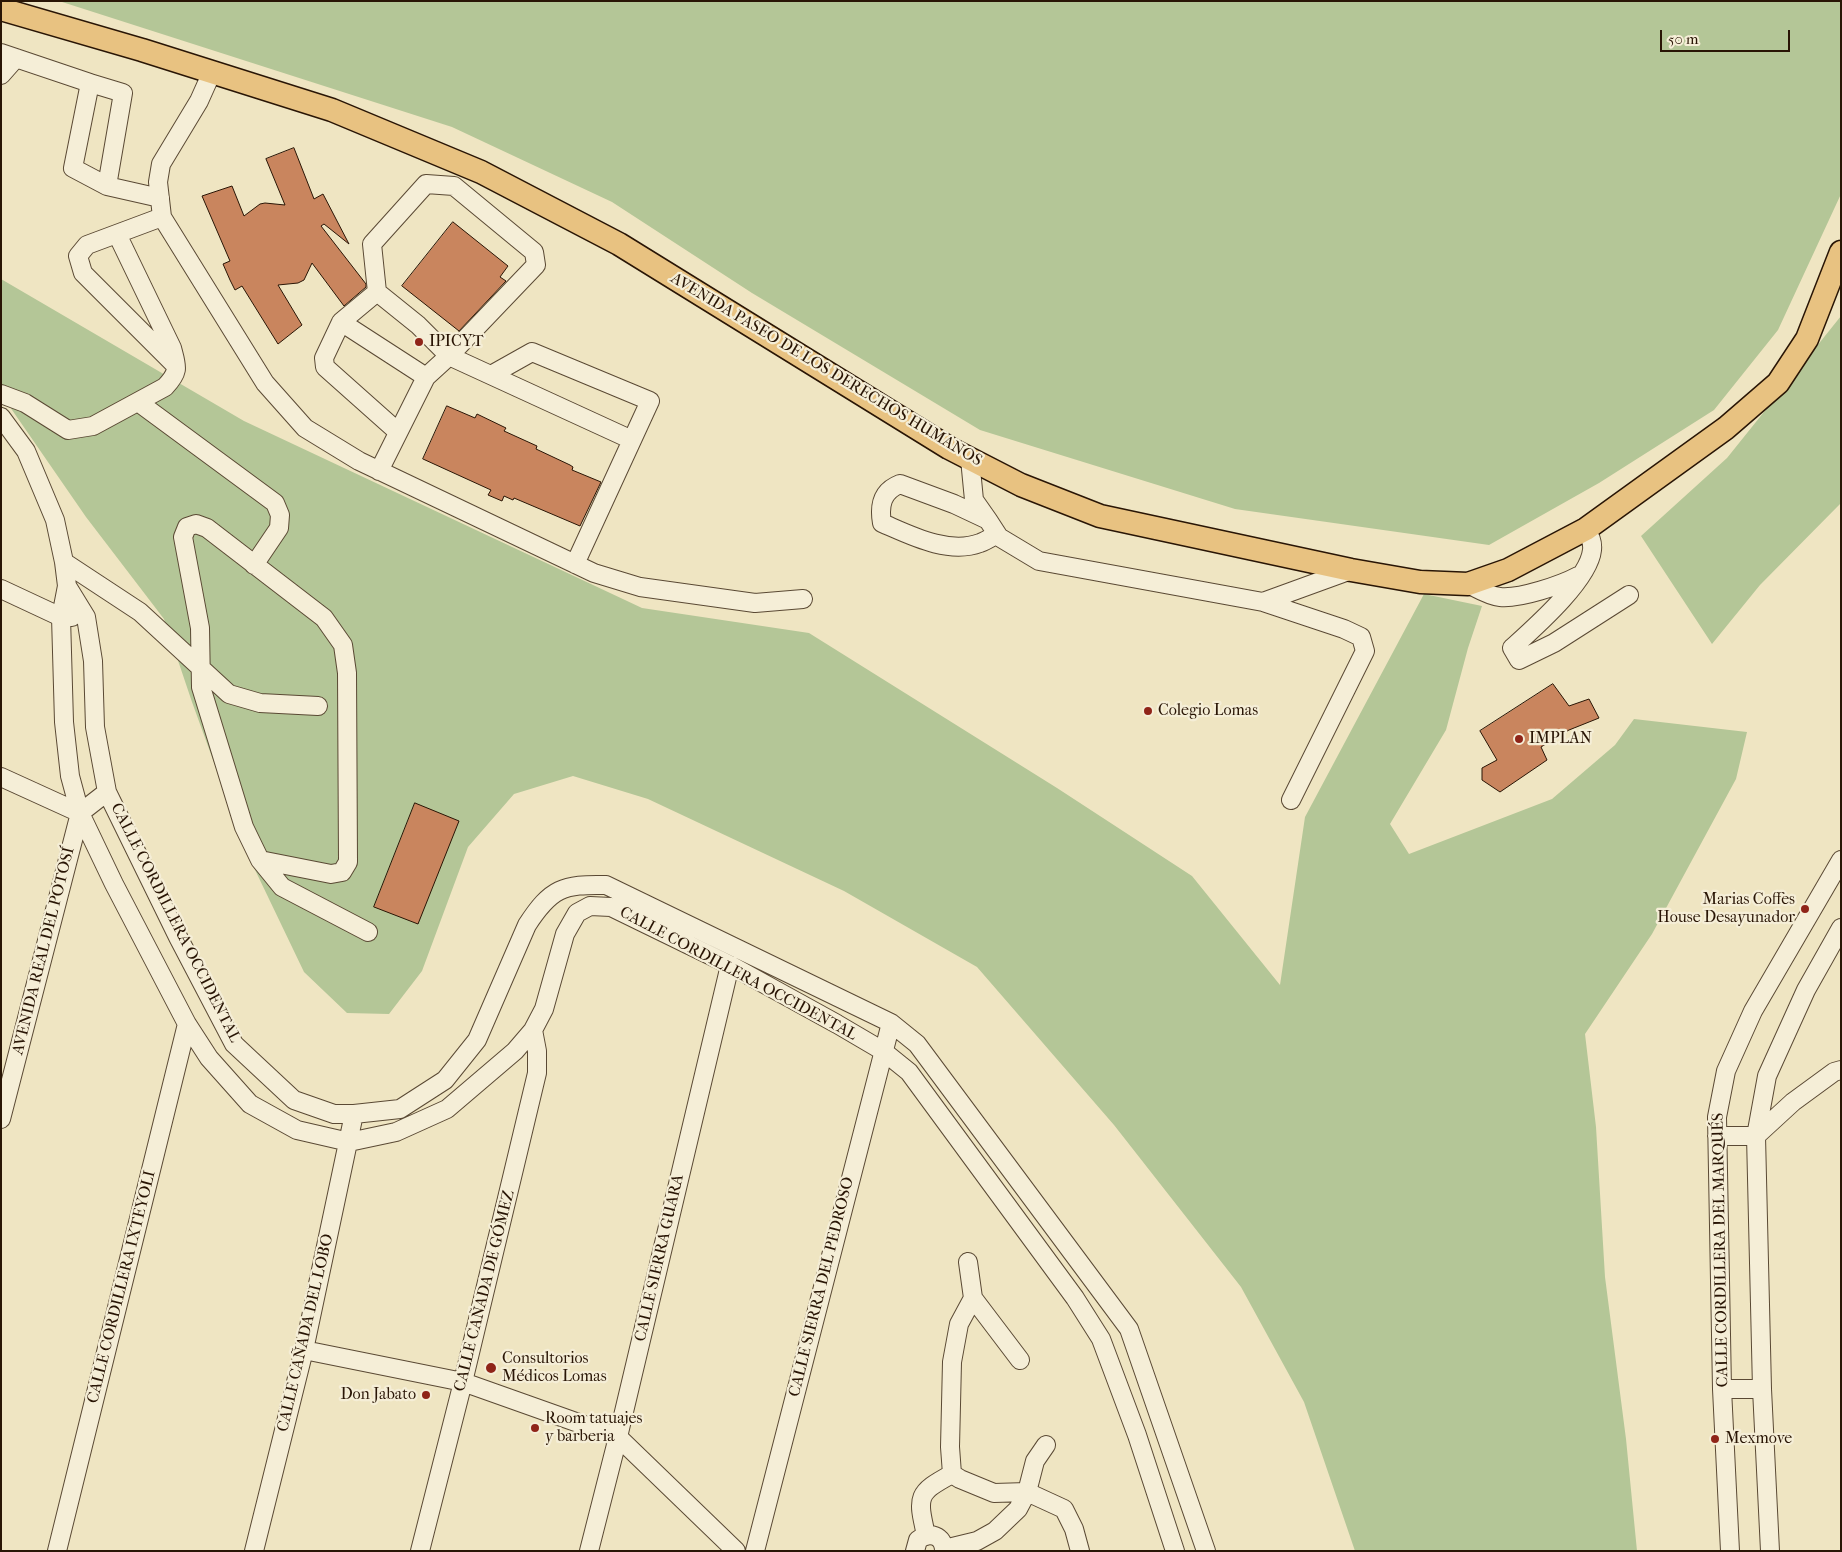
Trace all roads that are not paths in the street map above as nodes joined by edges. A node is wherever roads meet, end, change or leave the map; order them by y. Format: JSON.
{"nodes":[{"id":1,"x":1,"y":9,"type":"edge"},
{"id":2,"x":9,"y":56,"type":"edge"},
{"id":3,"x":212,"y":72,"type":"junction"},
{"id":4,"x":1,"y":75,"type":"edge"},
{"id":5,"x":90,"y":82,"type":"junction"},
{"id":6,"x":107,"y":186,"type":"junction"},
{"id":7,"x":160,"y":198,"type":"junction"},
{"id":8,"x":162,"y":217,"type":"junction"},
{"id":9,"x":117,"y":234,"type":"junction"},
{"id":10,"x":1841,"y":252,"type":"edge"},
{"id":11,"x":377,"y":292,"type":"junction"},
{"id":12,"x":341,"y":322,"type":"junction"},
{"id":13,"x":449,"y":356,"type":"junction"},
{"id":14,"x":177,"y":366,"type":"junction"},
{"id":15,"x":491,"y":375,"type":"junction"},
{"id":16,"x":426,"y":377,"type":"junction"},
{"id":17,"x":1,"y":394,"type":"edge"},
{"id":18,"x":138,"y":402,"type":"junction"},
{"id":19,"x":1,"y":417,"type":"edge"},
{"id":20,"x":398,"y":432,"type":"junction"},
{"id":21,"x":632,"y":440,"type":"junction"},
{"id":22,"x":970,"y":459,"type":"junction"},
{"id":23,"x":380,"y":471,"type":"junction"},
{"id":24,"x":992,"y":527,"type":"junction"},
{"id":25,"x":1586,"y":529,"type":"junction"},
{"id":26,"x":64,"y":562,"type":"junction"},
{"id":27,"x":575,"y":564,"type":"junction"},
{"id":28,"x":254,"y":565,"type":"junction"},
{"id":29,"x":1352,"y":570,"type":"junction"},
{"id":30,"x":1583,"y":573,"type":"junction"},
{"id":31,"x":1468,"y":584,"type":"junction"},
{"id":32,"x":67,"y":586,"type":"junction"},
{"id":33,"x":1,"y":589,"type":"edge"},
{"id":34,"x":1629,"y":596,"type":"dead end"},
{"id":35,"x":803,"y":599,"type":"dead end"},
{"id":36,"x":1264,"y":602,"type":"junction"},
{"id":37,"x":61,"y":616,"type":"junction"},
{"id":38,"x":86,"y":616,"type":"junction"},
{"id":39,"x":200,"y":668,"type":"junction"},
{"id":40,"x":318,"y":706,"type":"dead end"},
{"id":41,"x":1,"y":777,"type":"edge"},
{"id":42,"x":107,"y":792,"type":"junction"},
{"id":43,"x":1290,"y":800,"type":"dead end"},
{"id":44,"x":80,"y":813,"type":"junction"},
{"id":45,"x":260,"y":860,"type":"junction"},
{"id":46,"x":1841,"y":860,"type":"edge"},
{"id":47,"x":1841,"y":928,"type":"edge"},
{"id":48,"x":368,"y":932,"type":"dead end"},
{"id":49,"x":730,"y":965,"type":"junction"},
{"id":50,"x":187,"y":1024,"type":"junction"},
{"id":51,"x":890,"y":1024,"type":"junction"},
{"id":52,"x":533,"y":1030,"type":"junction"},
{"id":53,"x":883,"y":1050,"type":"junction"},
{"id":54,"x":1841,"y":1070,"type":"edge"},
{"id":55,"x":354,"y":1114,"type":"junction"},
{"id":56,"x":1,"y":1119,"type":"edge"},
{"id":57,"x":1717,"y":1136,"type":"junction"},
{"id":58,"x":1756,"y":1136,"type":"junction"},
{"id":59,"x":349,"y":1142,"type":"junction"},
{"id":60,"x":968,"y":1262,"type":"dead end"},
{"id":61,"x":973,"y":1298,"type":"junction"},
{"id":62,"x":1128,"y":1329,"type":"junction"},
{"id":63,"x":1101,"y":1339,"type":"junction"},
{"id":64,"x":304,"y":1350,"type":"junction"},
{"id":65,"x":1020,"y":1360,"type":"dead end"},
{"id":66,"x":463,"y":1382,"type":"junction"},
{"id":67,"x":1722,"y":1389,"type":"junction"},
{"id":68,"x":1762,"y":1389,"type":"junction"},
{"id":69,"x":618,"y":1437,"type":"junction"},
{"id":70,"x":1046,"y":1445,"type":"dead end"},
{"id":71,"x":952,"y":1474,"type":"junction"},
{"id":72,"x":1026,"y":1492,"type":"junction"},
{"id":73,"x":926,"y":1535,"type":"junction"},
{"id":74,"x":944,"y":1550,"type":"edge"},
{"id":75,"x":57,"y":1551,"type":"edge"},
{"id":76,"x":254,"y":1551,"type":"edge"},
{"id":77,"x":420,"y":1551,"type":"edge"},
{"id":78,"x":589,"y":1551,"type":"edge"},
{"id":79,"x":736,"y":1551,"type":"edge"},
{"id":80,"x":755,"y":1551,"type":"edge"},
{"id":81,"x":915,"y":1551,"type":"edge"},
{"id":82,"x":1080,"y":1551,"type":"edge"},
{"id":83,"x":1175,"y":1551,"type":"edge"},
{"id":84,"x":1206,"y":1551,"type":"edge"},
{"id":85,"x":1730,"y":1551,"type":"edge"},
{"id":86,"x":1770,"y":1551,"type":"edge"}],
"edges":[{"from":1,"to":3,"type":"main road","name":"AVENIDA PASEO DE LOS DERECHOS HUMANOS"},
{"from":2,"to":4,"type":"street"},
{"from":2,"to":5,"type":"street"},
{"from":3,"to":7,"type":"street"},
{"from":3,"to":22,"type":"main road","name":"AVENIDA PASEO DE LOS DERECHOS HUMANOS"},
{"from":5,"to":6,"type":"street"},
{"from":5,"to":6,"type":"street"},
{"from":6,"to":7,"type":"street"},
{"from":7,"to":8,"type":"street"},
{"from":8,"to":9,"type":"street"},
{"from":8,"to":23,"type":"street"},
{"from":9,"to":14,"type":"street"},
{"from":9,"to":14,"type":"street"},
{"from":10,"to":25,"type":"main road","name":"AVENIDA PASEO DE LOS DERECHOS HUMANOS"},
{"from":11,"to":12,"type":"street"},
{"from":11,"to":13,"type":"street"},
{"from":11,"to":13,"type":"street"},
{"from":12,"to":16,"type":"street"},
{"from":12,"to":20,"type":"street"},
{"from":13,"to":15,"type":"street"},
{"from":13,"to":16,"type":"street"},
{"from":14,"to":18,"type":"street"},
{"from":15,"to":21,"type":"street"},
{"from":15,"to":21,"type":"street"},
{"from":16,"to":20,"type":"street"},
{"from":17,"to":18,"type":"street"},
{"from":18,"to":28,"type":"street"},
{"from":19,"to":26,"type":"street","name":"CALLE CORDILLERA OCCIDENTAL"},
{"from":20,"to":23,"type":"street"},
{"from":21,"to":27,"type":"street"},
{"from":22,"to":24,"type":"street"},
{"from":22,"to":29,"type":"main road","name":"AVENIDA PASEO DE LOS DERECHOS HUMANOS"},
{"from":23,"to":27,"type":"street"},
{"from":24,"to":24,"type":"street"},
{"from":24,"to":36,"type":"street"},
{"from":25,"to":30,"type":"street"},
{"from":25,"to":31,"type":"main road","name":"AVENIDA PASEO DE LOS DERECHOS HUMANOS"},
{"from":26,"to":32,"type":"street","name":"CALLE CORDILLERA OCCIDENTAL"},
{"from":26,"to":39,"type":"street"},
{"from":27,"to":35,"type":"street"},
{"from":28,"to":39,"type":"street"},
{"from":28,"to":45,"type":"street"},
{"from":29,"to":31,"type":"main road","name":"AVENIDA PASEO DE LOS DERECHOS HUMANOS"},
{"from":29,"to":36,"type":"street"},
{"from":30,"to":31,"type":"street"},
{"from":30,"to":34,"type":"street"},
{"from":32,"to":37,"type":"street","name":"CALLE CORDILLERA OCCIDENTAL"},
{"from":32,"to":38,"type":"street","name":"CALLE CORDILLERA OCCIDENTAL"},
{"from":33,"to":37,"type":"street"},
{"from":36,"to":43,"type":"street"},
{"from":37,"to":38,"type":"street"},
{"from":37,"to":44,"type":"street","name":"CALLE CORDILLERA OCCIDENTAL"},
{"from":38,"to":42,"type":"street","name":"CALLE CORDILLERA OCCIDENTAL"},
{"from":39,"to":40,"type":"street"},
{"from":39,"to":45,"type":"street"},
{"from":41,"to":44,"type":"street"},
{"from":42,"to":44,"type":"street"},
{"from":42,"to":55,"type":"street","name":"CALLE CORDILLERA OCCIDENTAL"},
{"from":44,"to":50,"type":"street","name":"CALLE CORDILLERA OCCIDENTAL"},
{"from":44,"to":56,"type":"street","name":"AVENIDA REAL DEL POTOSÍ"},
{"from":45,"to":48,"type":"street"},
{"from":46,"to":57,"type":"street","name":"CALLE CORDILLERA DEL MARQUÉS"},
{"from":47,"to":58,"type":"street"},
{"from":49,"to":52,"type":"street","name":"CALLE CORDILLERA OCCIDENTAL"},
{"from":49,"to":53,"type":"street","name":"CALLE CORDILLERA OCCIDENTAL"},
{"from":49,"to":69,"type":"street","name":"CALLE SIERRA GUARA"},
{"from":50,"to":59,"type":"street","name":"CALLE CORDILLERA OCCIDENTAL"},
{"from":50,"to":75,"type":"street","name":"CALLE CORDILLERA IXTEYOLI"},
{"from":51,"to":53,"type":"street","name":"CALLE SIERRA DEL PEDROSO"},
{"from":51,"to":55,"type":"street","name":"CALLE CORDILLERA OCCIDENTAL"},
{"from":51,"to":62,"type":"street","name":"CALLE CORDILLERA OCCIDENTAL"},
{"from":52,"to":59,"type":"street","name":"CALLE CORDILLERA OCCIDENTAL"},
{"from":52,"to":66,"type":"street","name":"CALLE CAÑADA DE GÓMEZ"},
{"from":53,"to":63,"type":"street","name":"CALLE CORDILLERA OCCIDENTAL"},
{"from":53,"to":80,"type":"street","name":"CALLE SIERRA DEL PEDROSO"},
{"from":54,"to":58,"type":"street"},
{"from":55,"to":59,"type":"street","name":"CALLE CAÑADA DEL LOBO"},
{"from":57,"to":58,"type":"street"},
{"from":57,"to":67,"type":"street","name":"CALLE CORDILLERA DEL MARQUÉS"},
{"from":58,"to":68,"type":"street"},
{"from":59,"to":64,"type":"street","name":"CALLE CAÑADA DEL LOBO"},
{"from":60,"to":61,"type":"street"},
{"from":61,"to":65,"type":"street"},
{"from":61,"to":71,"type":"street"},
{"from":62,"to":63,"type":"street"},
{"from":62,"to":84,"type":"street","name":"CALLE CORDILLERA OCCIDENTAL"},
{"from":63,"to":83,"type":"street","name":"CALLE CORDILLERA OCCIDENTAL"},
{"from":64,"to":66,"type":"street"},
{"from":64,"to":76,"type":"street","name":"CALLE CAÑADA DEL LOBO"},
{"from":66,"to":69,"type":"street"},
{"from":66,"to":77,"type":"street","name":"CALLE CAÑADA DE GÓMEZ"},
{"from":67,"to":68,"type":"street"},
{"from":67,"to":85,"type":"street","name":"CALLE CORDILLERA DEL MARQUÉS"},
{"from":68,"to":86,"type":"street"},
{"from":69,"to":78,"type":"street","name":"CALLE SIERRA GUARA"},
{"from":69,"to":79,"type":"street"},
{"from":70,"to":72,"type":"street"},
{"from":71,"to":72,"type":"street"},
{"from":71,"to":73,"type":"street"},
{"from":72,"to":74,"type":"street"},
{"from":72,"to":82,"type":"street"},
{"from":73,"to":74,"type":"street"},
{"from":73,"to":81,"type":"street"}]}
